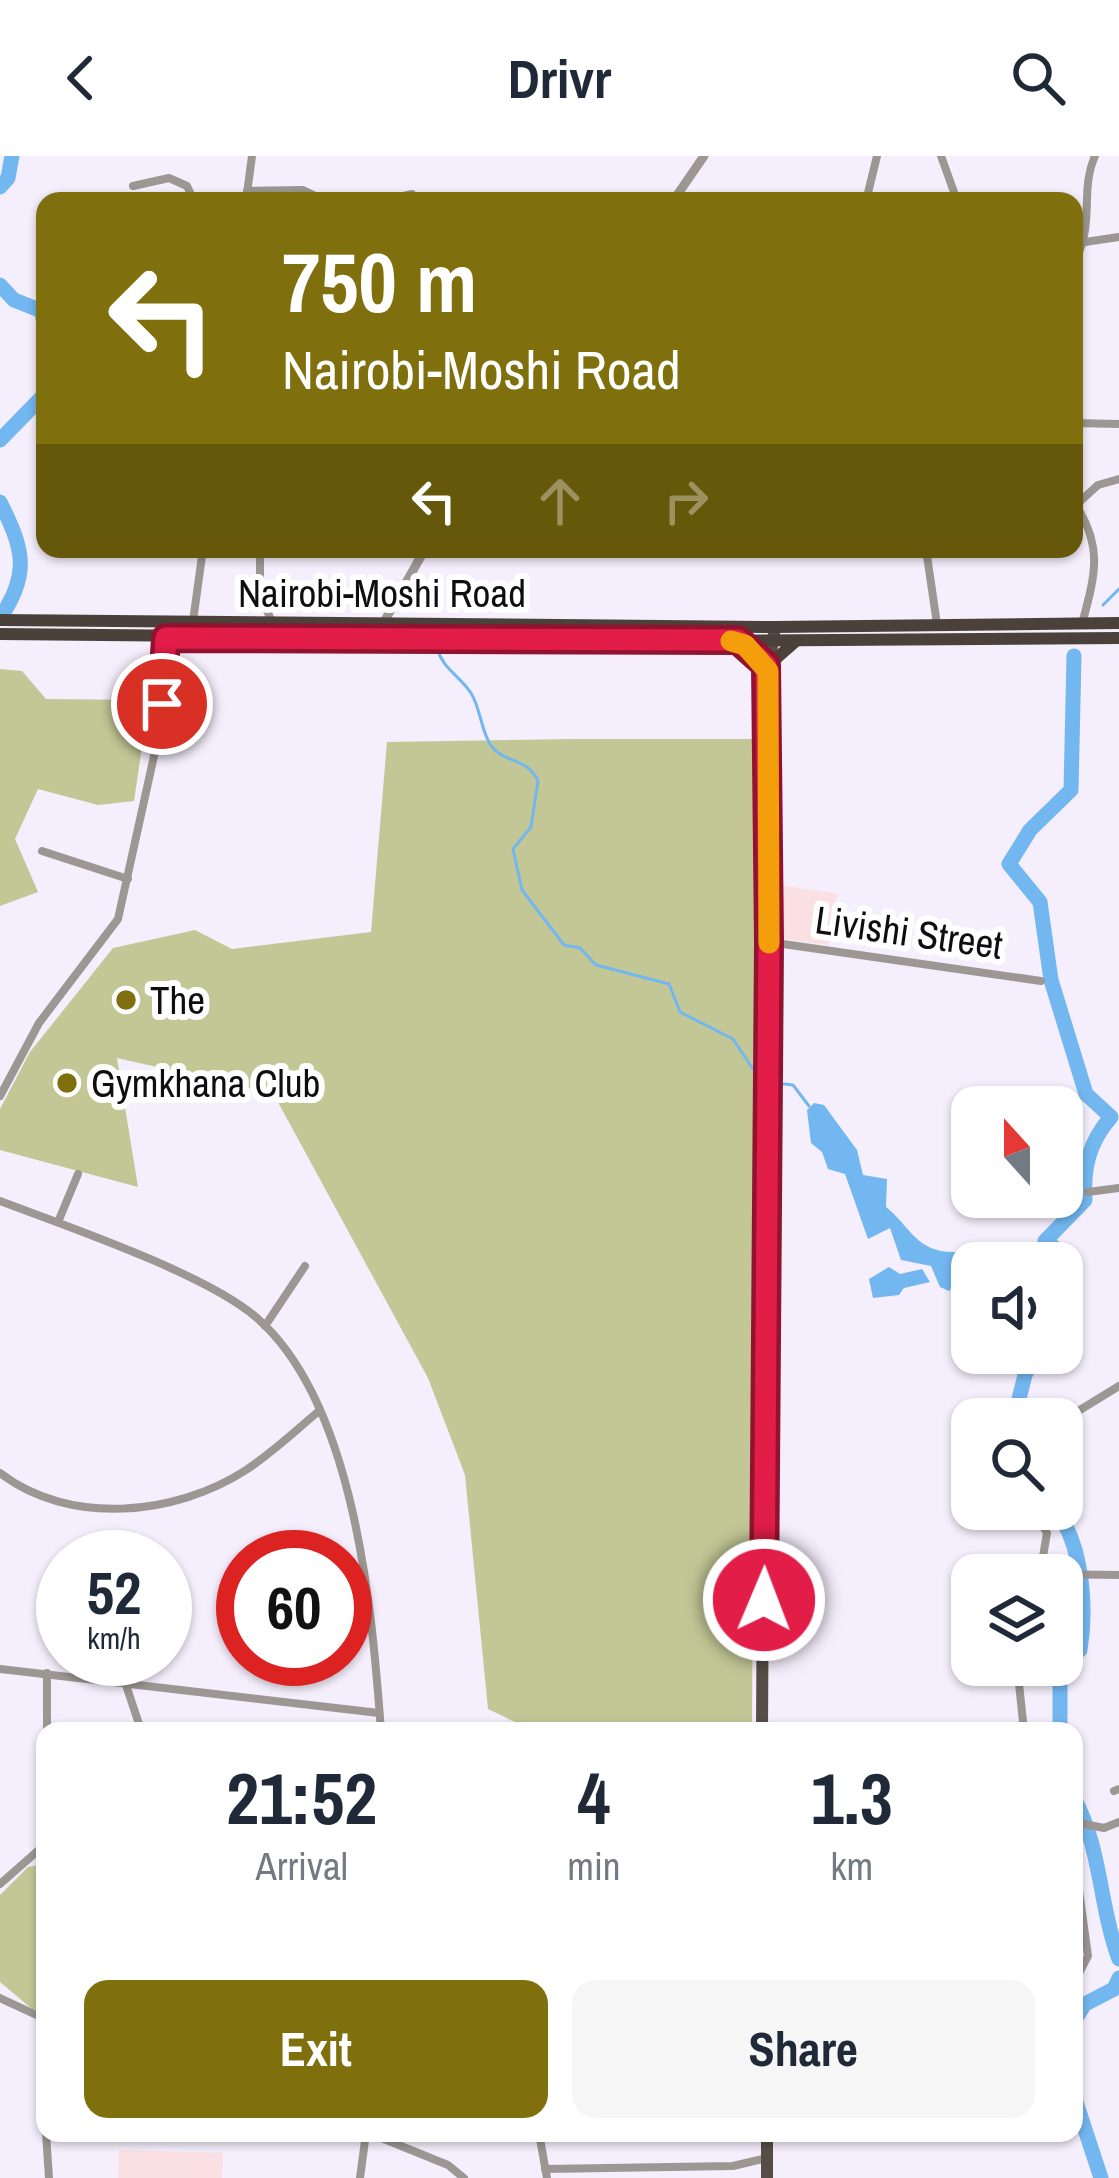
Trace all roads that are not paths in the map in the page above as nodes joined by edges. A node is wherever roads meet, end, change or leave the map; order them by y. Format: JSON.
{"nodes":[{"id":1,"x":252,"y":156,"type":"edge"},
{"id":2,"x":704,"y":156,"type":"edge"},
{"id":3,"x":877,"y":156,"type":"edge"},
{"id":4,"x":941,"y":156,"type":"edge"},
{"id":5,"x":1095,"y":156,"type":"edge"},
{"id":6,"x":133,"y":186,"type":"dead end"},
{"id":7,"x":190,"y":192,"type":"edge"},
{"id":8,"x":247,"y":192,"type":"edge"},
{"id":9,"x":679,"y":192,"type":"edge"},
{"id":10,"x":868,"y":192,"type":"edge"},
{"id":11,"x":954,"y":192,"type":"dead end"},
{"id":12,"x":1119,"y":237,"type":"edge"},
{"id":13,"x":1085,"y":242,"type":"junction"},
{"id":14,"x":1083,"y":246,"type":"edge"},
{"id":15,"x":1083,"y":423,"type":"edge"},
{"id":16,"x":1119,"y":424,"type":"edge"},
{"id":17,"x":1119,"y":479,"type":"edge"},
{"id":18,"x":1083,"y":497,"type":"edge"},
{"id":19,"x":1083,"y":523,"type":"edge"},
{"id":20,"x":201,"y":558,"type":"edge"},
{"id":21,"x":260,"y":558,"type":"edge"},
{"id":22,"x":420,"y":558,"type":"edge"},
{"id":23,"x":927,"y":558,"type":"edge"},
{"id":24,"x":0,"y":620,"type":"edge"},
{"id":25,"x":168,"y":622,"type":"junction"},
{"id":26,"x":193,"y":622,"type":"junction"},
{"id":27,"x":272,"y":622,"type":"junction"},
{"id":28,"x":384,"y":622,"type":"junction"},
{"id":29,"x":1119,"y":623,"type":"edge"},
{"id":30,"x":937,"y":625,"type":"junction"},
{"id":31,"x":1082,"y":625,"type":"junction"},
{"id":32,"x":18,"y":628,"type":"junction"},
{"id":33,"x":0,"y":634,"type":"edge"},
{"id":34,"x":769,"y":634,"type":"junction"},
{"id":35,"x":817,"y":634,"type":"junction"},
{"id":36,"x":166,"y":638,"type":"junction"},
{"id":37,"x":1119,"y":638,"type":"edge"},
{"id":38,"x":738,"y":640,"type":"junction"},
{"id":39,"x":797,"y":640,"type":"junction"},
{"id":40,"x":768,"y":666,"type":"junction"},
{"id":41,"x":42,"y":851,"type":"dead end"},
{"id":42,"x":128,"y":879,"type":"junction"},
{"id":43,"x":769,"y":942,"type":"junction"},
{"id":44,"x":1041,"y":981,"type":"dead end"},
{"id":45,"x":0,"y":1096,"type":"edge"},
{"id":46,"x":78,"y":1174,"type":"dead end"},
{"id":47,"x":1119,"y":1188,"type":"edge"},
{"id":48,"x":1088,"y":1192,"type":"dead end"},
{"id":49,"x":0,"y":1201,"type":"edge"},
{"id":50,"x":58,"y":1222,"type":"junction"},
{"id":51,"x":305,"y":1266,"type":"dead end"},
{"id":52,"x":265,"y":1326,"type":"junction"},
{"id":53,"x":1119,"y":1386,"type":"edge"},
{"id":54,"x":1083,"y":1408,"type":"edge"},
{"id":55,"x":319,"y":1411,"type":"junction"},
{"id":56,"x":0,"y":1473,"type":"edge"},
{"id":57,"x":1083,"y":1575,"type":"edge"},
{"id":58,"x":1119,"y":1575,"type":"edge"},
{"id":59,"x":0,"y":1669,"type":"edge"},
{"id":60,"x":36,"y":1672,"type":"edge"},
{"id":61,"x":47,"y":1686,"type":"edge"},
{"id":62,"x":126,"y":1686,"type":"edge"},
{"id":63,"x":135,"y":1686,"type":"edge"},
{"id":64,"x":1019,"y":1686,"type":"edge"},
{"id":65,"x":379,"y":1713,"type":"junction"},
{"id":66,"x":47,"y":1722,"type":"edge"},
{"id":67,"x":138,"y":1722,"type":"edge"},
{"id":68,"x":380,"y":1722,"type":"edge"},
{"id":69,"x":763,"y":1722,"type":"edge"},
{"id":70,"x":1023,"y":1722,"type":"edge"},
{"id":71,"x":1119,"y":1822,"type":"edge"},
{"id":72,"x":1083,"y":1824,"type":"edge"},
{"id":73,"x":36,"y":1852,"type":"edge"},
{"id":74,"x":0,"y":1884,"type":"edge"},
{"id":75,"x":1083,"y":1920,"type":"edge"},
{"id":76,"x":1083,"y":1966,"type":"edge"},
{"id":77,"x":0,"y":1998,"type":"edge"},
{"id":78,"x":36,"y":2015,"type":"edge"},
{"id":79,"x":47,"y":2142,"type":"edge"},
{"id":80,"x":365,"y":2142,"type":"edge"},
{"id":81,"x":391,"y":2142,"type":"edge"},
{"id":82,"x":541,"y":2142,"type":"edge"},
{"id":83,"x":767,"y":2142,"type":"edge"},
{"id":84,"x":767,"y":2158,"type":"junction"},
{"id":85,"x":546,"y":2174,"type":"edge"},
{"id":86,"x":49,"y":2178,"type":"edge"},
{"id":87,"x":359,"y":2178,"type":"edge"},
{"id":88,"x":464,"y":2178,"type":"edge"},
{"id":89,"x":766,"y":2178,"type":"edge"}],
"edges":[{"from":1,"to":8,"type":"street"},
{"from":2,"to":9,"type":"street"},
{"from":3,"to":10,"type":"street"},
{"from":4,"to":11,"type":"street"},
{"from":5,"to":13,"type":"street"},
{"from":6,"to":7,"type":"street"},
{"from":12,"to":13,"type":"street"},
{"from":13,"to":14,"type":"street"},
{"from":15,"to":16,"type":"street"},
{"from":17,"to":18,"type":"street"},
{"from":19,"to":31,"type":"street"},
{"from":20,"to":26,"type":"street"},
{"from":21,"to":27,"type":"street"},
{"from":22,"to":28,"type":"street"},
{"from":23,"to":30,"type":"street"},
{"from":24,"to":32,"type":"highway","name":"Nairobi-Moshi Road"},
{"from":25,"to":26,"type":"highway","name":"Nairobi-Moshi Road"},
{"from":25,"to":32,"type":"highway","name":"Nairobi-Moshi Road"},
{"from":25,"to":36,"type":"street"},
{"from":26,"to":27,"type":"highway","name":"Nairobi-Moshi Road"},
{"from":27,"to":28,"type":"highway","name":"Nairobi-Moshi Road"},
{"from":28,"to":34,"type":"highway","name":"Nairobi-Moshi Road"},
{"from":29,"to":31,"type":"highway"},
{"from":30,"to":31,"type":"highway"},
{"from":30,"to":35,"type":"highway"},
{"from":32,"to":33,"type":"highway","name":"Nairobi-Moshi Road"},
{"from":32,"to":36,"type":"highway","name":"Nairobi-Moshi Road"},
{"from":34,"to":35,"type":"highway"},
{"from":34,"to":38,"type":"highway","name":"Nairobi-Moshi Road"},
{"from":34,"to":39,"type":"highway"},
{"from":34,"to":40,"type":"main road"},
{"from":35,"to":37,"type":"highway"},
{"from":35,"to":39,"type":"highway"},
{"from":36,"to":38,"type":"highway","name":"Nairobi-Moshi Road"},
{"from":36,"to":42,"type":"street"},
{"from":38,"to":40,"type":"highway"},
{"from":39,"to":40,"type":"highway"},
{"from":40,"to":43,"type":"main road"},
{"from":41,"to":42,"type":"street"},
{"from":42,"to":45,"type":"street"},
{"from":43,"to":44,"type":"street","name":"Livishi Street"},
{"from":43,"to":69,"type":"main road"},
{"from":46,"to":50,"type":"street"},
{"from":47,"to":48,"type":"street"},
{"from":49,"to":50,"type":"street"},
{"from":50,"to":52,"type":"street"},
{"from":51,"to":52,"type":"street"},
{"from":52,"to":55,"type":"street"},
{"from":53,"to":54,"type":"street"},
{"from":55,"to":56,"type":"street"},
{"from":55,"to":65,"type":"street"},
{"from":57,"to":58,"type":"street"},
{"from":59,"to":60,"type":"street"},
{"from":61,"to":66,"type":"street"},
{"from":62,"to":67,"type":"street"},
{"from":63,"to":65,"type":"street"},
{"from":64,"to":70,"type":"street"},
{"from":65,"to":68,"type":"street"},
{"from":71,"to":72,"type":"street"},
{"from":73,"to":74,"type":"street"},
{"from":75,"to":76,"type":"street"},
{"from":77,"to":78,"type":"street"},
{"from":79,"to":86,"type":"street"},
{"from":80,"to":87,"type":"street"},
{"from":81,"to":88,"type":"street"},
{"from":82,"to":85,"type":"street"},
{"from":83,"to":84,"type":"main road"},
{"from":84,"to":85,"type":"street"},
{"from":84,"to":89,"type":"main road"}]}
